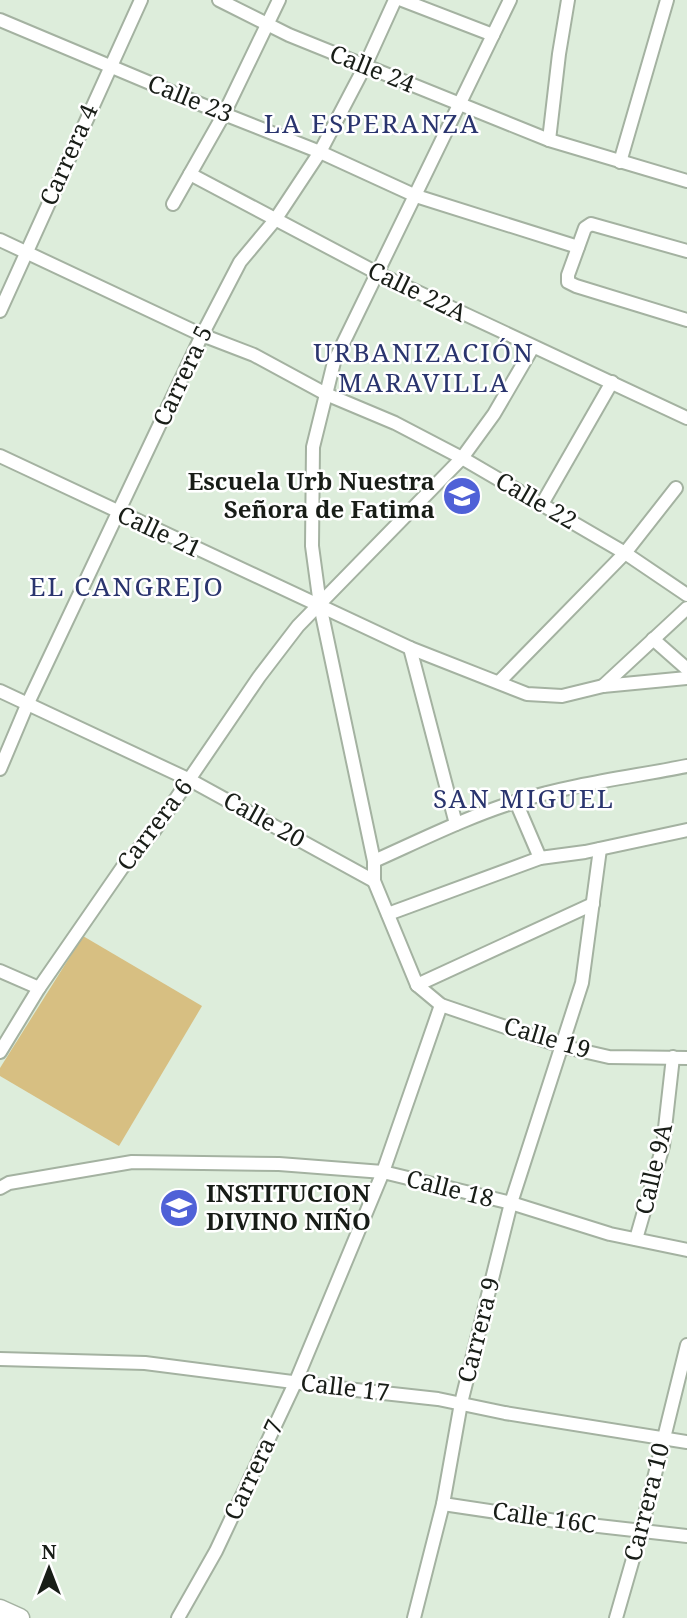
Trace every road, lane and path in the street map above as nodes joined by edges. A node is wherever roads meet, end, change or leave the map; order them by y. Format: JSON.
{"nodes":[{"id":1,"x":141,"y":0,"type":"edge"},
{"id":2,"x":219,"y":0,"type":"edge"},
{"id":3,"x":279,"y":0,"type":"edge"},
{"id":4,"x":395,"y":0,"type":"edge"},
{"id":5,"x":402,"y":0,"type":"edge"},
{"id":6,"x":510,"y":0,"type":"edge"},
{"id":7,"x":568,"y":0,"type":"edge"},
{"id":8,"x":667,"y":0,"type":"edge"},
{"id":9,"x":0,"y":20,"type":"edge"},
{"id":10,"x":266,"y":24,"type":"junction"},
{"id":11,"x":494,"y":35,"type":"junction"},
{"id":12,"x":110,"y":65,"type":"junction"},
{"id":13,"x":365,"y":66,"type":"junction"},
{"id":14,"x":460,"y":105,"type":"junction"},
{"id":15,"x":224,"y":114,"type":"junction"},
{"id":16,"x":549,"y":140,"type":"junction"},
{"id":17,"x":320,"y":152,"type":"junction"},
{"id":18,"x":620,"y":162,"type":"junction"},
{"id":19,"x":190,"y":174,"type":"junction"},
{"id":20,"x":687,"y":181,"type":"edge"},
{"id":21,"x":416,"y":196,"type":"junction"},
{"id":22,"x":173,"y":204,"type":"dead end"},
{"id":23,"x":275,"y":220,"type":"junction"},
{"id":24,"x":0,"y":240,"type":"edge"},
{"id":25,"x":578,"y":247,"type":"junction"},
{"id":26,"x":687,"y":251,"type":"edge"},
{"id":27,"x":25,"y":252,"type":"junction"},
{"id":28,"x":379,"y":274,"type":"junction"},
{"id":29,"x":0,"y":311,"type":"edge"},
{"id":30,"x":687,"y":320,"type":"edge"},
{"id":31,"x":202,"y":335,"type":"junction"},
{"id":32,"x":533,"y":347,"type":"junction"},
{"id":33,"x":612,"y":382,"type":"junction"},
{"id":34,"x":326,"y":394,"type":"junction"},
{"id":35,"x":687,"y":418,"type":"edge"},
{"id":36,"x":0,"y":456,"type":"edge"},
{"id":37,"x":462,"y":458,"type":"junction"},
{"id":38,"x":676,"y":488,"type":"dead end"},
{"id":39,"x":541,"y":504,"type":"junction"},
{"id":40,"x":118,"y":513,"type":"junction"},
{"id":41,"x":625,"y":553,"type":"junction"},
{"id":42,"x":687,"y":595,"type":"edge"},
{"id":43,"x":320,"y":605,"type":"junction"},
{"id":44,"x":687,"y":608,"type":"edge"},
{"id":45,"x":653,"y":639,"type":"junction"},
{"id":46,"x":410,"y":648,"type":"junction"},
{"id":47,"x":687,"y":668,"type":"edge"},
{"id":48,"x":687,"y":678,"type":"edge"},
{"id":49,"x":499,"y":682,"type":"junction"},
{"id":50,"x":603,"y":687,"type":"junction"},
{"id":51,"x":0,"y":691,"type":"edge"},
{"id":52,"x":27,"y":705,"type":"junction"},
{"id":53,"x":687,"y":766,"type":"edge"},
{"id":54,"x":0,"y":769,"type":"edge"},
{"id":55,"x":190,"y":780,"type":"junction"},
{"id":56,"x":516,"y":802,"type":"junction"},
{"id":57,"x":456,"y":824,"type":"junction"},
{"id":58,"x":687,"y":830,"type":"edge"},
{"id":59,"x":600,"y":849,"type":"junction"},
{"id":60,"x":540,"y":858,"type":"junction"},
{"id":61,"x":374,"y":861,"type":"junction"},
{"id":62,"x":374,"y":881,"type":"junction"},
{"id":63,"x":593,"y":904,"type":"junction"},
{"id":64,"x":388,"y":914,"type":"junction"},
{"id":65,"x":0,"y":971,"type":"edge"},
{"id":66,"x":417,"y":985,"type":"junction"},
{"id":67,"x":39,"y":988,"type":"junction"},
{"id":68,"x":441,"y":1005,"type":"junction"},
{"id":69,"x":561,"y":1046,"type":"junction"},
{"id":70,"x":0,"y":1052,"type":"edge"},
{"id":71,"x":673,"y":1057,"type":"junction"},
{"id":72,"x":687,"y":1058,"type":"edge"},
{"id":73,"x":383,"y":1172,"type":"junction"},
{"id":74,"x":0,"y":1188,"type":"edge"},
{"id":75,"x":511,"y":1203,"type":"junction"},
{"id":76,"x":636,"y":1239,"type":"junction"},
{"id":77,"x":687,"y":1250,"type":"edge"},
{"id":78,"x":687,"y":1345,"type":"edge"},
{"id":79,"x":0,"y":1359,"type":"edge"},
{"id":80,"x":296,"y":1381,"type":"junction"},
{"id":81,"x":461,"y":1403,"type":"junction"},
{"id":82,"x":663,"y":1439,"type":"junction"},
{"id":83,"x":687,"y":1442,"type":"edge"},
{"id":84,"x":443,"y":1504,"type":"junction"},
{"id":85,"x":641,"y":1531,"type":"junction"},
{"id":86,"x":687,"y":1536,"type":"edge"},
{"id":87,"x":0,"y":1609,"type":"edge"},
{"id":88,"x":20,"y":1618,"type":"edge"},
{"id":89,"x":178,"y":1618,"type":"edge"},
{"id":90,"x":414,"y":1618,"type":"edge"},
{"id":91,"x":616,"y":1618,"type":"edge"}],
"edges":[{"from":1,"to":12,"type":"street","name":"Carrera 4"},
{"from":2,"to":10,"type":"street","name":"Calle 24"},
{"from":3,"to":10,"type":"street"},
{"from":4,"to":13,"type":"street","name":"Carrera 5"},
{"from":5,"to":11,"type":"street"},
{"from":6,"to":11,"type":"street"},
{"from":7,"to":16,"type":"street"},
{"from":8,"to":18,"type":"street"},
{"from":9,"to":12,"type":"street","name":"Calle 23"},
{"from":10,"to":13,"type":"street","name":"Calle 24"},
{"from":10,"to":15,"type":"street"},
{"from":11,"to":14,"type":"street"},
{"from":12,"to":15,"type":"street","name":"Calle 23"},
{"from":12,"to":27,"type":"street","name":"Carrera 4"},
{"from":13,"to":14,"type":"street","name":"Calle 24"},
{"from":13,"to":17,"type":"street","name":"Carrera 5"},
{"from":14,"to":16,"type":"street","name":"Calle 24"},
{"from":14,"to":21,"type":"street"},
{"from":15,"to":17,"type":"street","name":"Calle 23"},
{"from":15,"to":19,"type":"street"},
{"from":16,"to":18,"type":"street","name":"Calle 24"},
{"from":17,"to":21,"type":"street","name":"Calle 23"},
{"from":17,"to":23,"type":"street","name":"Carrera 5"},
{"from":18,"to":20,"type":"street","name":"Calle 24"},
{"from":19,"to":22,"type":"street"},
{"from":19,"to":23,"type":"street","name":"Calle 22A"},
{"from":21,"to":25,"type":"street","name":"Calle 23"},
{"from":21,"to":28,"type":"street"},
{"from":23,"to":28,"type":"street","name":"Calle 22A"},
{"from":23,"to":31,"type":"street","name":"Carrera 5"},
{"from":24,"to":27,"type":"street","name":"Calle 22"},
{"from":25,"to":26,"type":"street"},
{"from":25,"to":30,"type":"street"},
{"from":27,"to":29,"type":"street","name":"Carrera 4"},
{"from":27,"to":31,"type":"street","name":"Calle 22"},
{"from":28,"to":32,"type":"street","name":"Calle 22A"},
{"from":28,"to":34,"type":"street"},
{"from":31,"to":34,"type":"street","name":"Calle 22"},
{"from":31,"to":40,"type":"street","name":"Carrera 5"},
{"from":32,"to":33,"type":"street","name":"Calle 22A"},
{"from":32,"to":37,"type":"street","name":"Carrera 6"},
{"from":33,"to":35,"type":"street","name":"Calle 22A"},
{"from":33,"to":39,"type":"street"},
{"from":34,"to":37,"type":"street","name":"Calle 22"},
{"from":34,"to":43,"type":"street"},
{"from":36,"to":40,"type":"street","name":"Calle 21"},
{"from":37,"to":39,"type":"street","name":"Calle 22"},
{"from":37,"to":43,"type":"street","name":"Carrera 6"},
{"from":38,"to":41,"type":"street"},
{"from":39,"to":41,"type":"street","name":"Calle 22"},
{"from":40,"to":43,"type":"street","name":"Calle 21"},
{"from":40,"to":52,"type":"street","name":"Carrera 5"},
{"from":41,"to":42,"type":"street","name":"Calle 22"},
{"from":41,"to":49,"type":"street"},
{"from":43,"to":46,"type":"street","name":"Calle 21"},
{"from":43,"to":55,"type":"street","name":"Carrera 6"},
{"from":43,"to":61,"type":"street"},
{"from":44,"to":45,"type":"street"},
{"from":45,"to":47,"type":"street"},
{"from":45,"to":50,"type":"street"},
{"from":46,"to":49,"type":"street","name":"Calle 21"},
{"from":46,"to":57,"type":"street"},
{"from":48,"to":50,"type":"street","name":"Calle 21"},
{"from":49,"to":50,"type":"street","name":"Calle 21"},
{"from":51,"to":52,"type":"street","name":"Calle 20"},
{"from":52,"to":54,"type":"street","name":"Carrera 5"},
{"from":52,"to":55,"type":"street","name":"Calle 20"},
{"from":53,"to":56,"type":"street"},
{"from":55,"to":62,"type":"street","name":"Calle 20"},
{"from":55,"to":67,"type":"street","name":"Carrera 6"},
{"from":56,"to":57,"type":"street"},
{"from":56,"to":60,"type":"street"},
{"from":57,"to":61,"type":"street"},
{"from":58,"to":59,"type":"street"},
{"from":59,"to":60,"type":"street"},
{"from":59,"to":63,"type":"street","name":"Carrera 9"},
{"from":60,"to":64,"type":"street"},
{"from":61,"to":62,"type":"street"},
{"from":62,"to":64,"type":"street"},
{"from":63,"to":66,"type":"street"},
{"from":63,"to":69,"type":"street","name":"Carrera 9"},
{"from":64,"to":66,"type":"street"},
{"from":65,"to":67,"type":"street"},
{"from":66,"to":68,"type":"street","name":"Calle 19"},
{"from":67,"to":70,"type":"street","name":"Carrera 6"},
{"from":68,"to":69,"type":"street","name":"Calle 19"},
{"from":68,"to":73,"type":"street","name":"Carrera 7"},
{"from":69,"to":71,"type":"street","name":"Calle 19"},
{"from":69,"to":75,"type":"street","name":"Carrera 9"},
{"from":71,"to":72,"type":"street","name":"Calle 19"},
{"from":71,"to":76,"type":"street","name":"Calle 9A"},
{"from":73,"to":74,"type":"street","name":"Calle 18"},
{"from":73,"to":75,"type":"street","name":"Calle 18"},
{"from":73,"to":80,"type":"street","name":"Carrera 7"},
{"from":75,"to":76,"type":"street","name":"Calle 18"},
{"from":75,"to":81,"type":"street","name":"Carrera 9"},
{"from":76,"to":77,"type":"street","name":"Calle 18"},
{"from":78,"to":82,"type":"street","name":"Carrera 10"},
{"from":79,"to":80,"type":"street","name":"Calle 17"},
{"from":80,"to":81,"type":"street","name":"Calle 17"},
{"from":80,"to":89,"type":"street","name":"Carrera 7"},
{"from":81,"to":82,"type":"street","name":"Calle 17"},
{"from":81,"to":84,"type":"street","name":"Carrera 9"},
{"from":82,"to":83,"type":"street","name":"Calle 17"},
{"from":82,"to":85,"type":"street","name":"Carrera 10"},
{"from":84,"to":85,"type":"street","name":"Calle 16C"},
{"from":84,"to":90,"type":"street","name":"Carrera 9"},
{"from":85,"to":86,"type":"street","name":"Calle 16C"},
{"from":85,"to":91,"type":"street","name":"Carrera 10"},
{"from":87,"to":88,"type":"street"}]}
